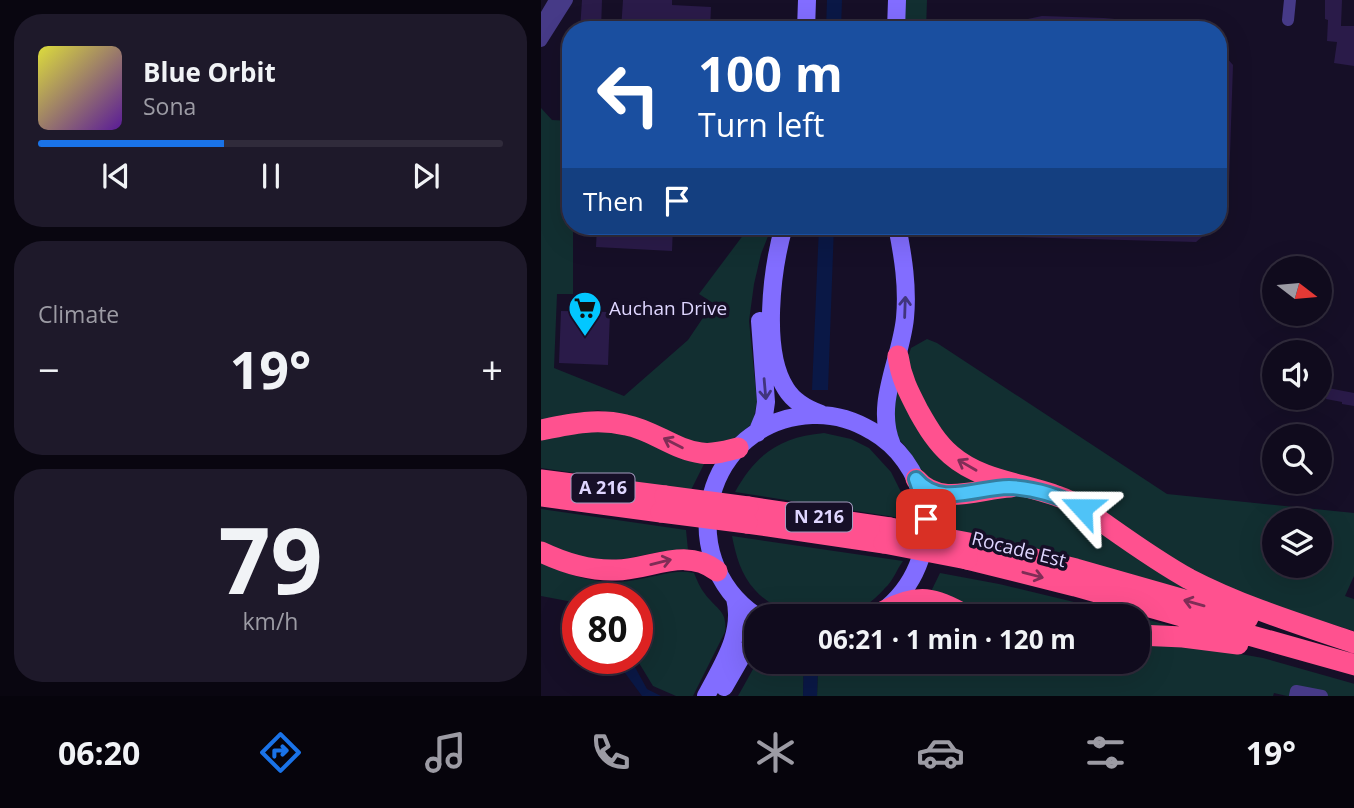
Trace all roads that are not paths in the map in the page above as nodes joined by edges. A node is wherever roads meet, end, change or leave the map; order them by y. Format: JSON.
{"nodes":[{"id":1,"x":555,"y":0,"type":"edge"},
{"id":2,"x":567,"y":0,"type":"edge"},
{"id":3,"x":807,"y":0,"type":"edge"},
{"id":4,"x":897,"y":0,"type":"edge"},
{"id":5,"x":1290,"y":0,"type":"edge"},
{"id":6,"x":1288,"y":20,"type":"dead end"},
{"id":7,"x":806,"y":21,"type":"edge"},
{"id":8,"x":896,"y":21,"type":"edge"},
{"id":9,"x":541,"y":24,"type":"edge"},
{"id":10,"x":541,"y":41,"type":"edge"},
{"id":11,"x":778,"y":235,"type":"edge"},
{"id":12,"x":780,"y":235,"type":"edge"},
{"id":13,"x":899,"y":235,"type":"edge"},
{"id":14,"x":898,"y":356,"type":"junction"},
{"id":15,"x":824,"y":415,"type":"junction"},
{"id":16,"x":541,"y":430,"type":"edge"},
{"id":17,"x":757,"y":433,"type":"junction"},
{"id":18,"x":892,"y":445,"type":"junction"},
{"id":19,"x":738,"y":448,"type":"junction"},
{"id":20,"x":916,"y":479,"type":"junction"},
{"id":21,"x":541,"y":480,"type":"edge"},
{"id":22,"x":1030,"y":489,"type":"junction"},
{"id":23,"x":541,"y":496,"type":"edge"},
{"id":24,"x":663,"y":504,"type":"junction"},
{"id":25,"x":541,"y":552,"type":"edge"},
{"id":26,"x":970,"y":552,"type":"junction"},
{"id":27,"x":717,"y":570,"type":"junction"},
{"id":28,"x":735,"y":598,"type":"junction"},
{"id":29,"x":889,"y":604,"type":"edge"},
{"id":30,"x":898,"y":604,"type":"edge"},
{"id":31,"x":943,"y":604,"type":"edge"},
{"id":32,"x":744,"y":606,"type":"edge"},
{"id":33,"x":1150,"y":635,"type":"edge"},
{"id":34,"x":1354,"y":646,"type":"edge"},
{"id":35,"x":744,"y":653,"type":"edge"},
{"id":36,"x":1312,"y":653,"type":"junction"},
{"id":37,"x":1354,"y":665,"type":"edge"},
{"id":38,"x":1296,"y":694,"type":"edge"},
{"id":39,"x":706,"y":696,"type":"edge"},
{"id":40,"x":718,"y":696,"type":"edge"},
{"id":41,"x":1322,"y":696,"type":"edge"}],
"edges":[{"from":1,"to":9,"type":"street"},
{"from":2,"to":10,"type":"street"},
{"from":3,"to":7,"type":"main road"},
{"from":4,"to":8,"type":"main road"},
{"from":5,"to":6,"type":"street"},
{"from":11,"to":17,"type":"main road","one_way":true},
{"from":12,"to":15,"type":"main road"},
{"from":14,"to":13,"type":"main road","one_way":true},
{"from":14,"to":18,"type":"main road"},
{"from":22,"to":14,"type":"highway","one_way":true},
{"from":15,"to":17,"type":"main road"},
{"from":15,"to":18,"type":"main road"},
{"from":19,"to":16,"type":"highway","one_way":true},
{"from":17,"to":19,"type":"main road"},
{"from":18,"to":20,"type":"main road"},
{"from":19,"to":27,"type":"main road"},
{"from":20,"to":22,"type":"highway"},
{"from":20,"to":29,"type":"main road"},
{"from":21,"to":24,"type":"highway","name":"Rocade Est","number":"A 216"},
{"from":22,"to":34,"type":"highway"},
{"from":23,"to":24,"type":"highway","name":"Rocade Est","number":"A 216"},
{"from":24,"to":26,"type":"highway","name":"Rocade Est","number":"N 216","bridge":true},
{"from":25,"to":27,"type":"highway","one_way":true},
{"from":34,"to":26,"type":"highway","name":"Rocade Est","number":"N 216","one_way":true},
{"from":26,"to":36,"type":"highway","name":"Rocade Est","number":"N 216","one_way":true},
{"from":27,"to":28,"type":"main road"},
{"from":28,"to":32,"type":"main road"},
{"from":28,"to":39,"type":"main road"},
{"from":30,"to":31,"type":"highway"},
{"from":33,"to":36,"type":"highway"},
{"from":35,"to":40,"type":"main road"},
{"from":36,"to":37,"type":"highway","name":"Rocade Est","number":"N 216"},
{"from":38,"to":41,"type":"street"}]}
